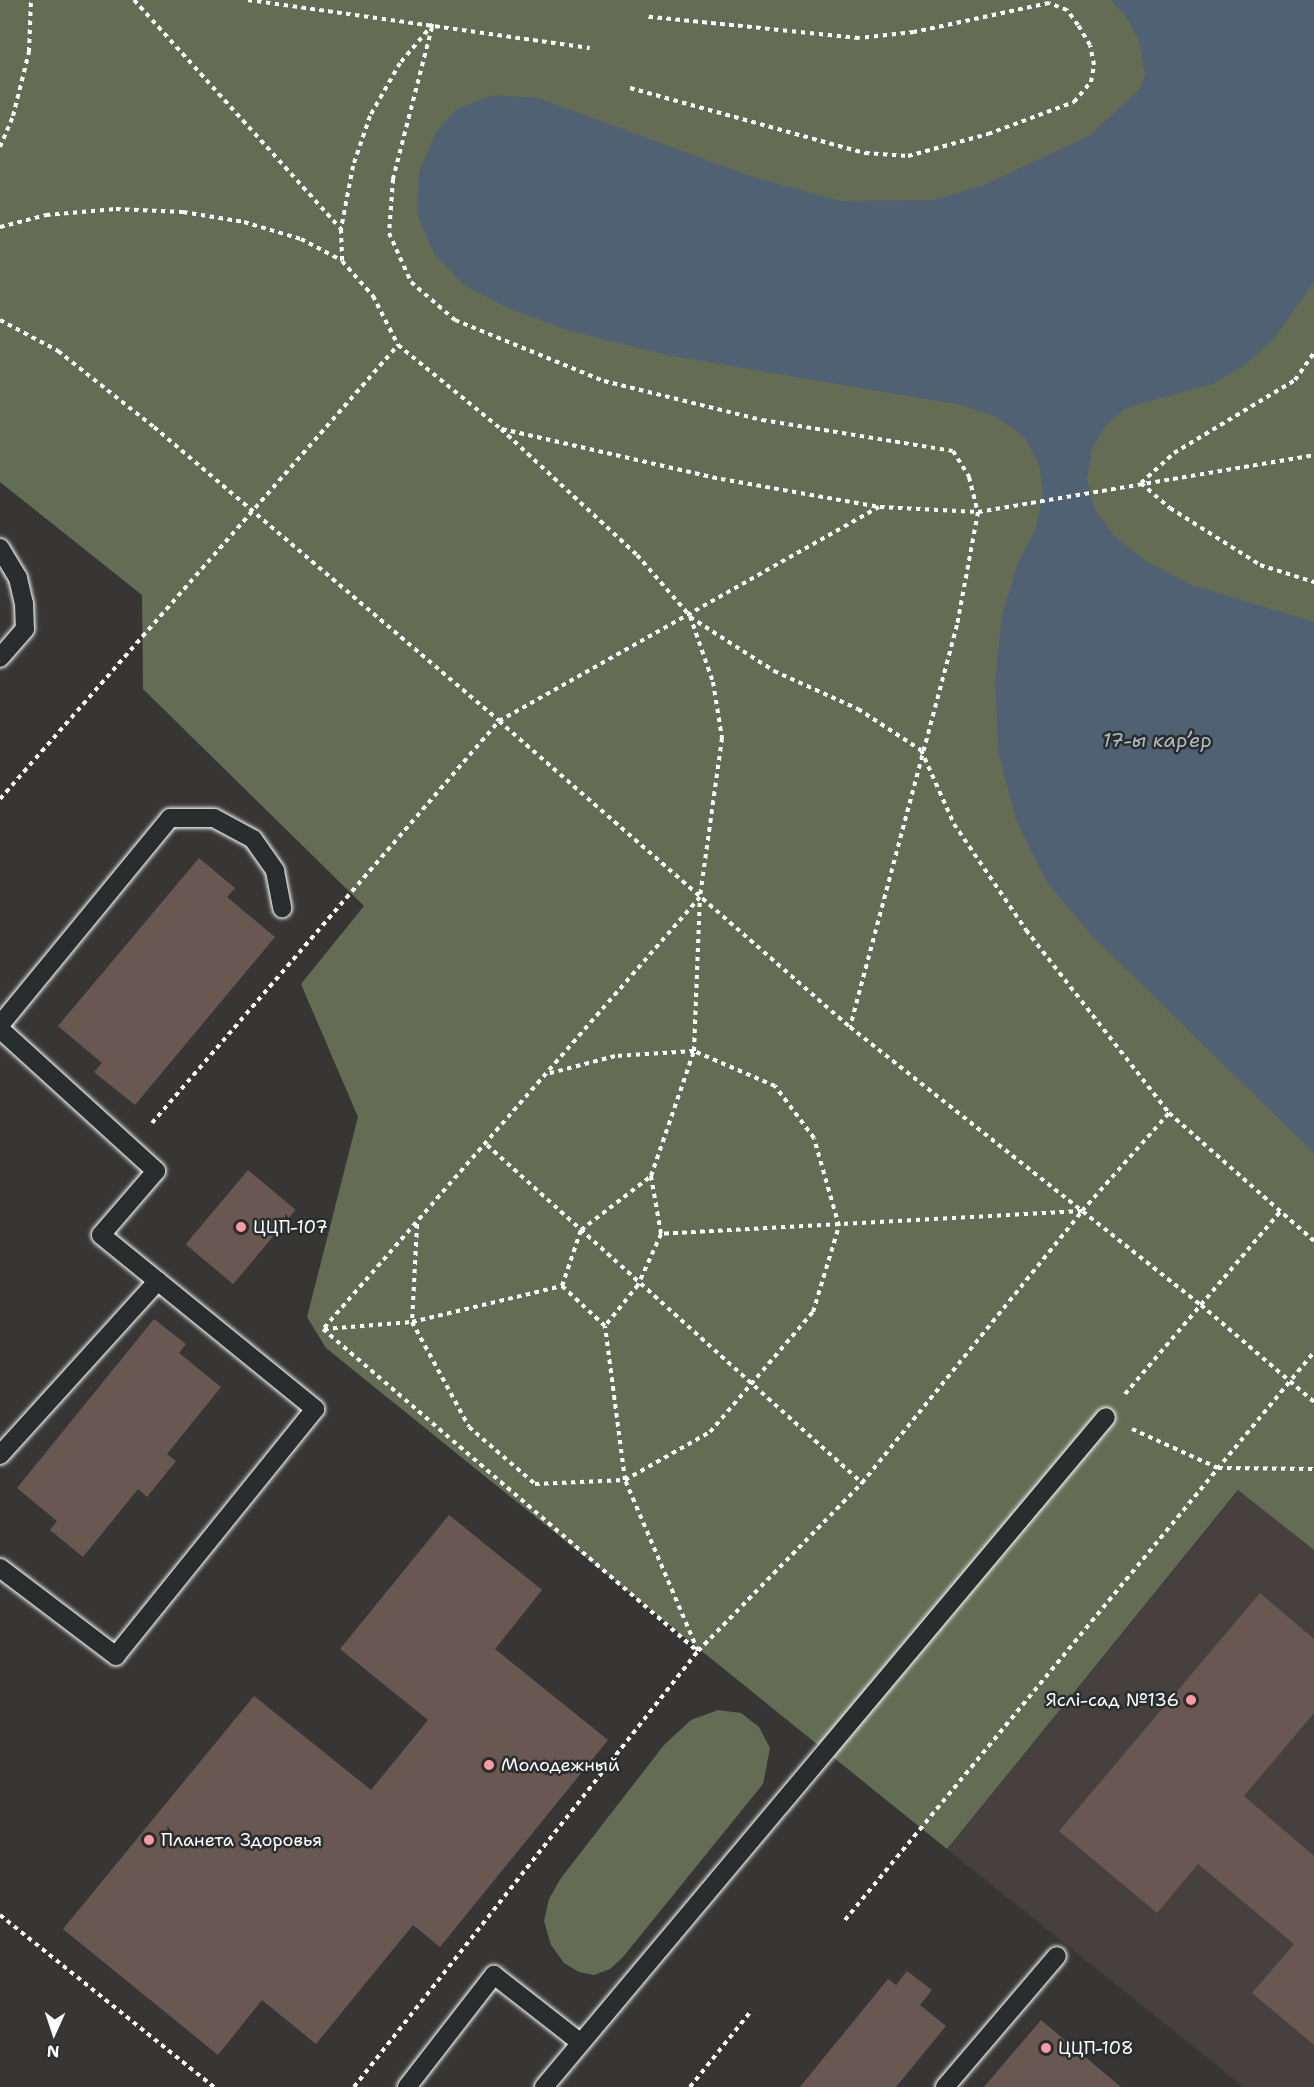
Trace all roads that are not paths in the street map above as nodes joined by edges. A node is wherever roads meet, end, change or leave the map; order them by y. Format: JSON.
{"nodes":[{"id":1,"x":0,"y":548,"type":"edge"},
{"id":2,"x":0,"y":658,"type":"edge"},
{"id":3,"x":282,"y":908,"type":"dead end"},
{"id":4,"x":0,"y":1027,"type":"edge"},
{"id":5,"x":158,"y":1281,"type":"junction"},
{"id":6,"x":1106,"y":1417,"type":"road end"},
{"id":7,"x":0,"y":1455,"type":"edge"},
{"id":8,"x":0,"y":1568,"type":"edge"},
{"id":9,"x":1057,"y":1956,"type":"dead end"},
{"id":10,"x":581,"y":2043,"type":"junction"},
{"id":11,"x":407,"y":2087,"type":"edge"},
{"id":12,"x":544,"y":2087,"type":"edge"},
{"id":13,"x":945,"y":2087,"type":"edge"}],
"edges":[{"from":1,"to":2,"type":"lane"},
{"from":3,"to":4,"type":"lane"},
{"from":4,"to":5,"type":"lane"},
{"from":5,"to":7,"type":"lane"},
{"from":5,"to":8,"type":"lane"},
{"from":6,"to":10,"type":"lane"},
{"from":9,"to":13,"type":"lane"},
{"from":10,"to":11,"type":"lane"},
{"from":10,"to":12,"type":"lane"}]}
